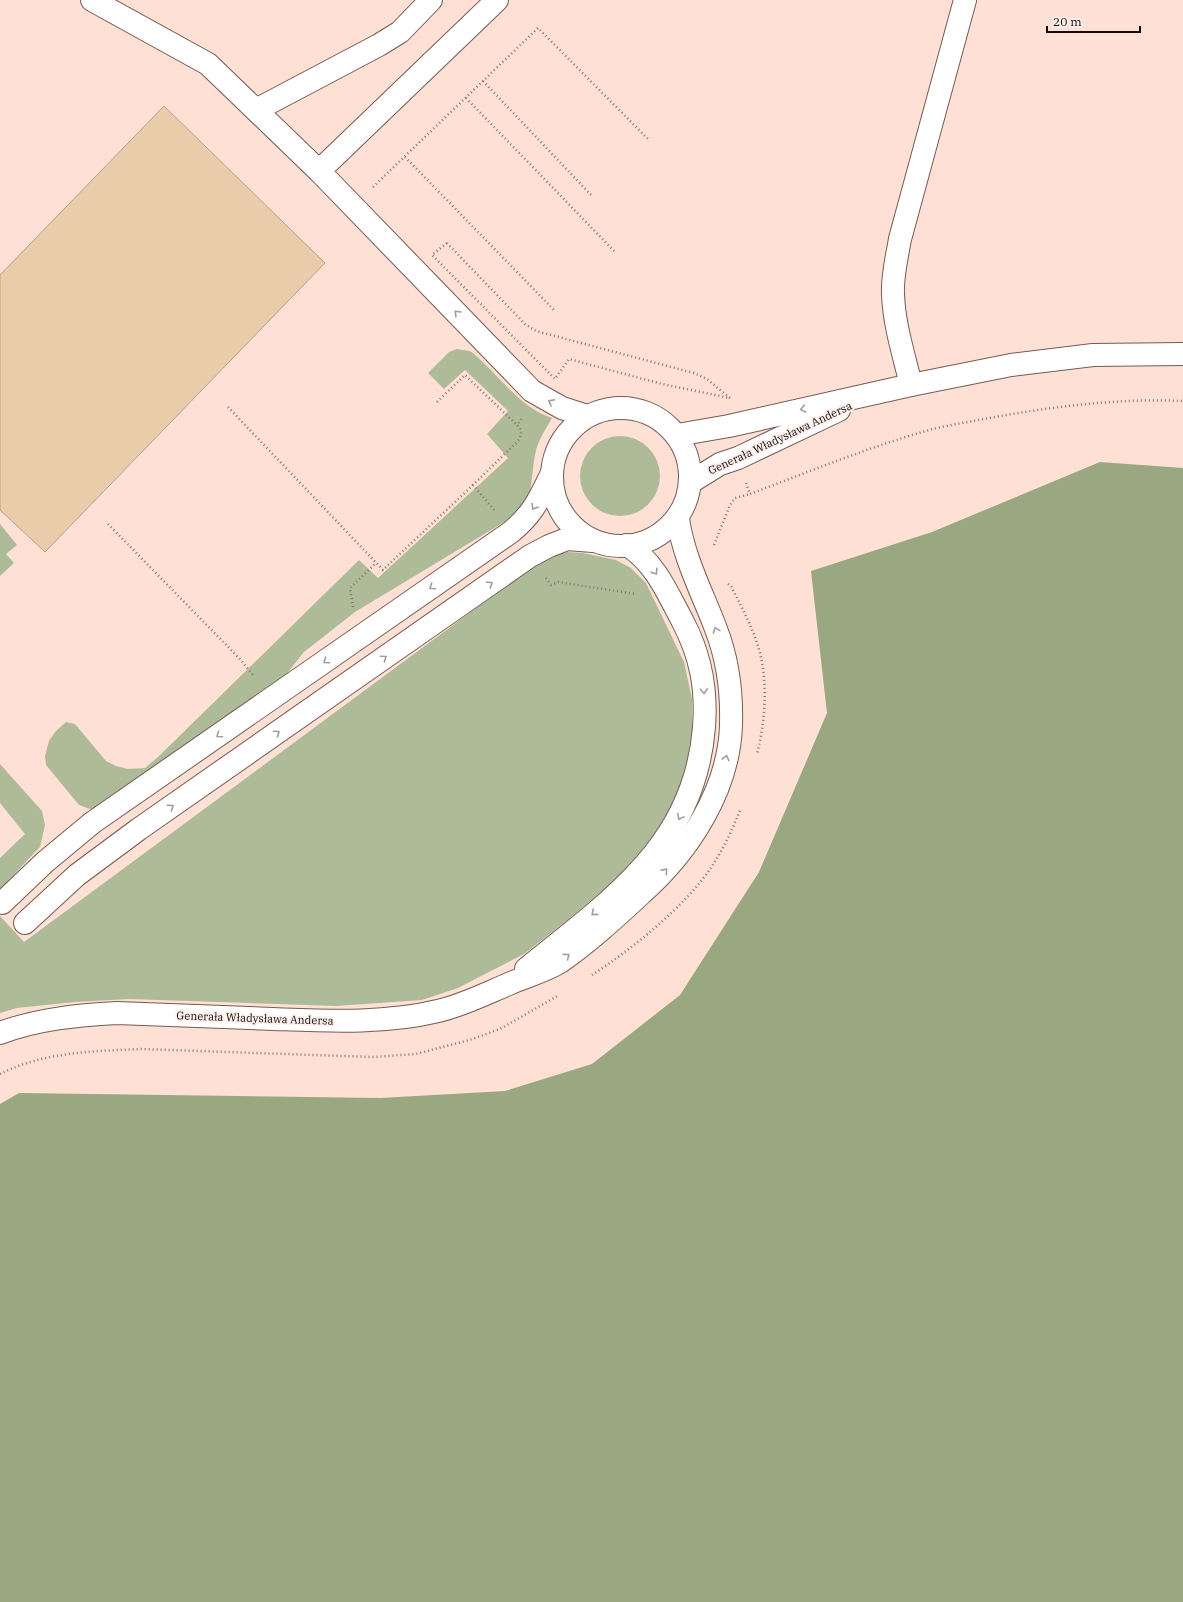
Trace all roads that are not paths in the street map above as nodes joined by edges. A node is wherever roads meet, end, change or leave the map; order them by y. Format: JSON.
{"nodes":[{"id":1,"x":92,"y":0,"type":"edge"},
{"id":2,"x":431,"y":0,"type":"edge"},
{"id":3,"x":497,"y":0,"type":"edge"},
{"id":4,"x":966,"y":0,"type":"edge"},
{"id":5,"x":256,"y":110,"type":"junction"},
{"id":6,"x":319,"y":171,"type":"junction"},
{"id":7,"x":1183,"y":354,"type":"edge"},
{"id":8,"x":912,"y":385,"type":"junction"},
{"id":9,"x":869,"y":396,"type":"junction"},
{"id":10,"x":587,"y":416,"type":"junction"},
{"id":11,"x":677,"y":435,"type":"junction"},
{"id":12,"x":552,"y":472,"type":"junction"},
{"id":13,"x":690,"y":482,"type":"junction"},
{"id":14,"x":678,"y":519,"type":"junction"},
{"id":15,"x":593,"y":541,"type":"junction"},
{"id":16,"x":627,"y":545,"type":"junction"},
{"id":17,"x":92,"y":823,"type":"junction"},
{"id":18,"x":139,"y":830,"type":"junction"},
{"id":19,"x":2,"y":903,"type":"dead end"},
{"id":20,"x":25,"y":923,"type":"dead end"},
{"id":21,"x":507,"y":985,"type":"junction"},
{"id":22,"x":0,"y":1033,"type":"edge"}],
"edges":[{"from":1,"to":5,"type":"street"},
{"from":2,"to":5,"type":"street"},
{"from":3,"to":6,"type":"street"},
{"from":4,"to":8,"type":"street"},
{"from":5,"to":6,"type":"street"},
{"from":10,"to":6,"type":"street","one_way":true},
{"from":7,"to":8,"type":"street","name":"Generała Władysława Andersa"},
{"from":8,"to":9,"type":"street","name":"Generała Władysława Andersa"},
{"from":9,"to":11,"type":"street","name":"Generała Władysława Andersa","one_way":true},
{"from":9,"to":13,"type":"street","name":"Generała Władysława Andersa"},
{"from":10,"to":11,"type":"street"},
{"from":10,"to":12,"type":"street"},
{"from":11,"to":13,"type":"street"},
{"from":12,"to":15,"type":"street"},
{"from":12,"to":17,"type":"street","one_way":true},
{"from":13,"to":14,"type":"street"},
{"from":14,"to":16,"type":"street"},
{"from":21,"to":14,"type":"street","name":"Generała Władysława Andersa","one_way":true},
{"from":15,"to":16,"type":"street"},
{"from":18,"to":15,"type":"street","one_way":true},
{"from":16,"to":21,"type":"street","name":"Generała Władysława Andersa","one_way":true},
{"from":17,"to":18,"type":"street"},
{"from":17,"to":19,"type":"street"},
{"from":18,"to":20,"type":"street"},
{"from":21,"to":22,"type":"street","name":"Generała Władysława Andersa"}]}
